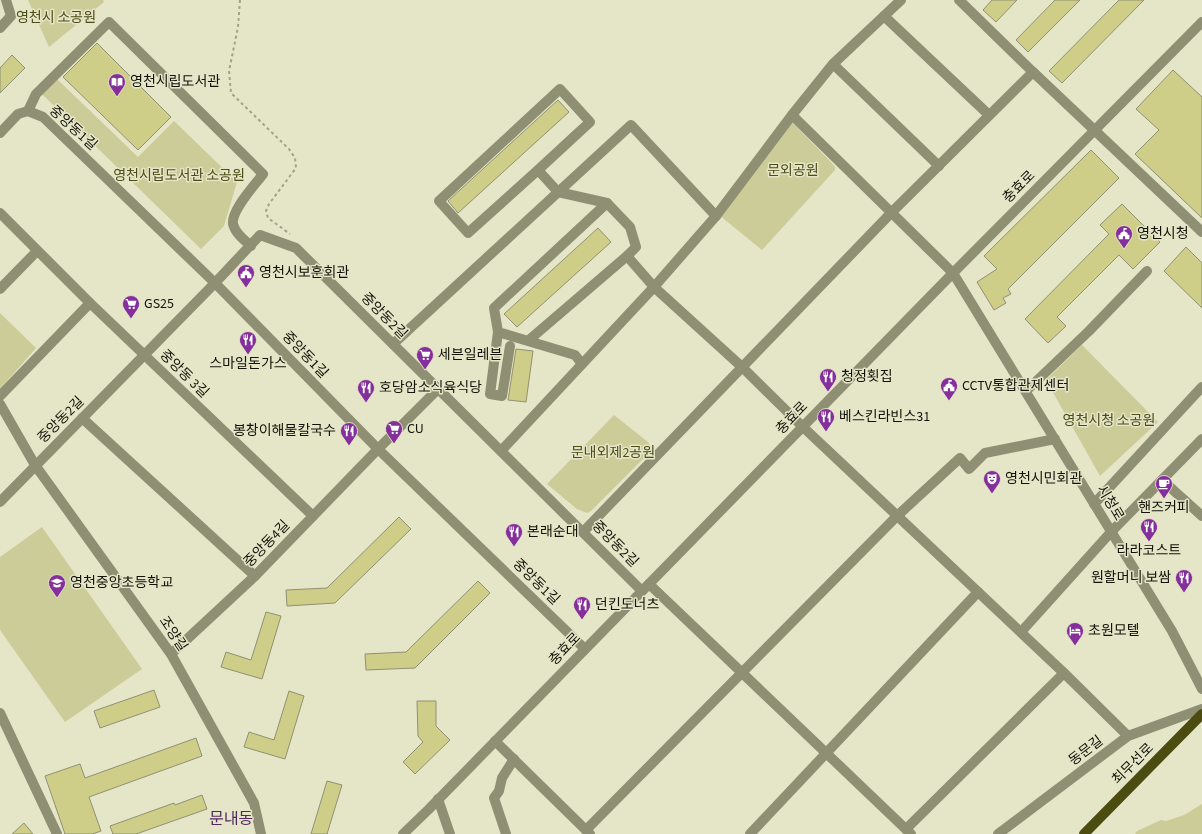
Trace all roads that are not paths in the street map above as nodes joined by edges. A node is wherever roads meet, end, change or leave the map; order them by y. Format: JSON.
{"nodes":[{"id":1,"x":6,"y":0,"type":"edge"},
{"id":2,"x":901,"y":0,"type":"edge"},
{"id":3,"x":959,"y":0,"type":"edge"},
{"id":4,"x":884,"y":16,"type":"junction"},
{"id":5,"x":1202,"y":22,"type":"edge"},
{"id":6,"x":0,"y":28,"type":"edge"},
{"id":7,"x":833,"y":64,"type":"junction"},
{"id":8,"x":1033,"y":72,"type":"junction"},
{"id":9,"x":28,"y":111,"type":"junction"},
{"id":10,"x":792,"y":115,"type":"junction"},
{"id":11,"x":989,"y":116,"type":"junction"},
{"id":12,"x":1094,"y":131,"type":"junction"},
{"id":13,"x":0,"y":133,"type":"edge"},
{"id":14,"x":939,"y":166,"type":"junction"},
{"id":15,"x":538,"y":170,"type":"junction"},
{"id":16,"x":558,"y":192,"type":"junction"},
{"id":17,"x":606,"y":203,"type":"junction"},
{"id":18,"x":892,"y":212,"type":"junction"},
{"id":19,"x":0,"y":213,"type":"edge"},
{"id":20,"x":716,"y":216,"type":"junction"},
{"id":21,"x":1202,"y":232,"type":"edge"},
{"id":22,"x":250,"y":246,"type":"junction"},
{"id":23,"x":37,"y":251,"type":"junction"},
{"id":24,"x":627,"y":256,"type":"junction"},
{"id":25,"x":1148,"y":271,"type":"dead end"},
{"id":26,"x":953,"y":273,"type":"junction"},
{"id":27,"x":215,"y":283,"type":"junction"},
{"id":28,"x":654,"y":287,"type":"junction"},
{"id":29,"x":0,"y":289,"type":"edge"},
{"id":30,"x":90,"y":303,"type":"junction"},
{"id":31,"x":498,"y":332,"type":"junction"},
{"id":32,"x":528,"y":340,"type":"junction"},
{"id":33,"x":393,"y":344,"type":"junction"},
{"id":34,"x":510,"y":346,"type":"dead end"},
{"id":35,"x":144,"y":355,"type":"junction"},
{"id":36,"x":582,"y":364,"type":"junction"},
{"id":37,"x":742,"y":368,"type":"junction"},
{"id":38,"x":1202,"y":387,"type":"edge"},
{"id":39,"x":438,"y":389,"type":"junction"},
{"id":40,"x":1026,"y":391,"type":"junction"},
{"id":41,"x":0,"y":396,"type":"edge"},
{"id":42,"x":0,"y":404,"type":"edge"},
{"id":43,"x":82,"y":418,"type":"junction"},
{"id":44,"x":803,"y":427,"type":"junction"},
{"id":45,"x":1055,"y":439,"type":"junction"},
{"id":46,"x":1202,"y":439,"type":"edge"},
{"id":47,"x":378,"y":449,"type":"junction"},
{"id":48,"x":501,"y":451,"type":"junction"},
{"id":49,"x":35,"y":465,"type":"junction"},
{"id":50,"x":1162,"y":480,"type":"junction"},
{"id":51,"x":0,"y":502,"type":"edge"},
{"id":52,"x":1094,"y":504,"type":"junction"},
{"id":53,"x":313,"y":516,"type":"junction"},
{"id":54,"x":898,"y":516,"type":"junction"},
{"id":55,"x":1202,"y":516,"type":"edge"},
{"id":56,"x":583,"y":532,"type":"junction"},
{"id":57,"x":1111,"y":532,"type":"junction"},
{"id":58,"x":255,"y":576,"type":"junction"},
{"id":59,"x":646,"y":587,"type":"junction"},
{"id":60,"x":978,"y":592,"type":"junction"},
{"id":61,"x":1021,"y":632,"type":"junction"},
{"id":62,"x":585,"y":649,"type":"junction"},
{"id":63,"x":171,"y":654,"type":"junction"},
{"id":64,"x":742,"y":673,"type":"junction"},
{"id":65,"x":1064,"y":673,"type":"junction"},
{"id":66,"x":1202,"y":689,"type":"edge"},
{"id":67,"x":1202,"y":709,"type":"edge"},
{"id":68,"x":0,"y":713,"type":"edge"},
{"id":69,"x":1202,"y":714,"type":"edge"},
{"id":70,"x":1128,"y":736,"type":"junction"},
{"id":71,"x":495,"y":741,"type":"junction"},
{"id":72,"x":826,"y":753,"type":"junction"},
{"id":73,"x":514,"y":759,"type":"junction"},
{"id":74,"x":438,"y":800,"type":"junction"},
{"id":75,"x":588,"y":832,"type":"edge"},
{"id":76,"x":908,"y":832,"type":"edge"},
{"id":77,"x":57,"y":834,"type":"edge"},
{"id":78,"x":261,"y":834,"type":"edge"},
{"id":79,"x":403,"y":834,"type":"edge"},
{"id":80,"x":450,"y":834,"type":"edge"},
{"id":81,"x":506,"y":834,"type":"edge"},
{"id":82,"x":750,"y":834,"type":"edge"},
{"id":83,"x":998,"y":834,"type":"edge"},
{"id":84,"x":1084,"y":834,"type":"edge"}],
"edges":[{"from":1,"to":6,"type":"street"},
{"from":2,"to":4,"type":"street"},
{"from":3,"to":8,"type":"street"},
{"from":4,"to":7,"type":"street"},
{"from":4,"to":11,"type":"street"},
{"from":5,"to":12,"type":"street","name":"충효로"},
{"from":7,"to":10,"type":"street"},
{"from":7,"to":14,"type":"street"},
{"from":8,"to":11,"type":"street"},
{"from":8,"to":12,"type":"street"},
{"from":9,"to":13,"type":"street","name":"중앙동1길"},
{"from":9,"to":22,"type":"street"},
{"from":9,"to":27,"type":"street","name":"중앙동1길"},
{"from":10,"to":18,"type":"street","name":"시청로"},
{"from":10,"to":20,"type":"street"},
{"from":11,"to":14,"type":"street"},
{"from":12,"to":21,"type":"street"},
{"from":12,"to":26,"type":"street","name":"충효로"},
{"from":14,"to":18,"type":"street"},
{"from":15,"to":15,"type":"street"},
{"from":15,"to":16,"type":"street"},
{"from":16,"to":17,"type":"street"},
{"from":16,"to":20,"type":"street"},
{"from":16,"to":33,"type":"street"},
{"from":17,"to":24,"type":"street"},
{"from":17,"to":31,"type":"street"},
{"from":18,"to":26,"type":"street","name":"시청로"},
{"from":18,"to":37,"type":"street"},
{"from":19,"to":23,"type":"street","name":"중앙동 3길"},
{"from":20,"to":28,"type":"street"},
{"from":22,"to":27,"type":"street","name":"중앙동2길"},
{"from":22,"to":33,"type":"street","name":"중앙동2길"},
{"from":23,"to":29,"type":"street"},
{"from":23,"to":30,"type":"street","name":"중앙동 3길"},
{"from":24,"to":28,"type":"street"},
{"from":24,"to":32,"type":"street"},
{"from":25,"to":40,"type":"street"},
{"from":26,"to":40,"type":"street","name":"시청로"},
{"from":26,"to":44,"type":"street","name":"충효로"},
{"from":27,"to":35,"type":"street","name":"중앙동2길"},
{"from":27,"to":47,"type":"street","name":"중앙동1길"},
{"from":28,"to":36,"type":"street"},
{"from":28,"to":37,"type":"street"},
{"from":30,"to":35,"type":"street","name":"중앙동 3길"},
{"from":30,"to":41,"type":"street"},
{"from":31,"to":32,"type":"street"},
{"from":31,"to":34,"type":"street"},
{"from":32,"to":36,"type":"street"},
{"from":33,"to":39,"type":"street","name":"중앙동2길"},
{"from":35,"to":43,"type":"street","name":"중앙동2길"},
{"from":35,"to":53,"type":"street","name":"중앙동 3길"},
{"from":36,"to":48,"type":"street"},
{"from":37,"to":44,"type":"street"},
{"from":37,"to":56,"type":"street"},
{"from":38,"to":52,"type":"street"},
{"from":39,"to":47,"type":"street","name":"중앙동4길"},
{"from":39,"to":48,"type":"street","name":"중앙동2길"},
{"from":40,"to":45,"type":"street","name":"시청로"},
{"from":42,"to":49,"type":"street","name":"조양길"},
{"from":43,"to":49,"type":"street","name":"중앙동2길"},
{"from":43,"to":58,"type":"street"},
{"from":44,"to":54,"type":"street"},
{"from":44,"to":59,"type":"street","name":"충효로"},
{"from":45,"to":52,"type":"street","name":"시청로"},
{"from":45,"to":54,"type":"street"},
{"from":46,"to":50,"type":"street"},
{"from":47,"to":53,"type":"street","name":"중앙동4길"},
{"from":47,"to":62,"type":"street","name":"중앙동1길"},
{"from":48,"to":56,"type":"street","name":"중앙동2길"},
{"from":49,"to":51,"type":"street","name":"중앙동2길"},
{"from":49,"to":63,"type":"street","name":"조양길"},
{"from":50,"to":55,"type":"street"},
{"from":50,"to":57,"type":"street"},
{"from":52,"to":57,"type":"street","name":"시청로"},
{"from":53,"to":58,"type":"street","name":"중앙동4길"},
{"from":54,"to":60,"type":"street"},
{"from":54,"to":64,"type":"street"},
{"from":56,"to":59,"type":"street","name":"중앙동2길"},
{"from":57,"to":61,"type":"street"},
{"from":57,"to":66,"type":"street","name":"시청로"},
{"from":58,"to":63,"type":"street","name":"중앙동4길"},
{"from":59,"to":62,"type":"street","name":"충효로"},
{"from":59,"to":64,"type":"street","name":"중앙동2길"},
{"from":60,"to":61,"type":"street"},
{"from":60,"to":72,"type":"street"},
{"from":61,"to":65,"type":"street"},
{"from":62,"to":71,"type":"street","name":"충효로"},
{"from":63,"to":78,"type":"street","name":"조양길"},
{"from":64,"to":72,"type":"street","name":"중앙동2길"},
{"from":64,"to":75,"type":"street"},
{"from":65,"to":70,"type":"street"},
{"from":65,"to":76,"type":"street"},
{"from":67,"to":70,"type":"street","name":"동문길"},
{"from":68,"to":77,"type":"street"},
{"from":69,"to":84,"type":"main road","name":"최무선로"},
{"from":70,"to":83,"type":"street","name":"동문길"},
{"from":71,"to":73,"type":"street"},
{"from":71,"to":74,"type":"street","name":"충효로"},
{"from":72,"to":76,"type":"street","name":"중앙동2길"},
{"from":72,"to":82,"type":"street"},
{"from":73,"to":75,"type":"street"},
{"from":73,"to":81,"type":"street"},
{"from":74,"to":79,"type":"street","name":"충효로"},
{"from":74,"to":80,"type":"street"}]}
